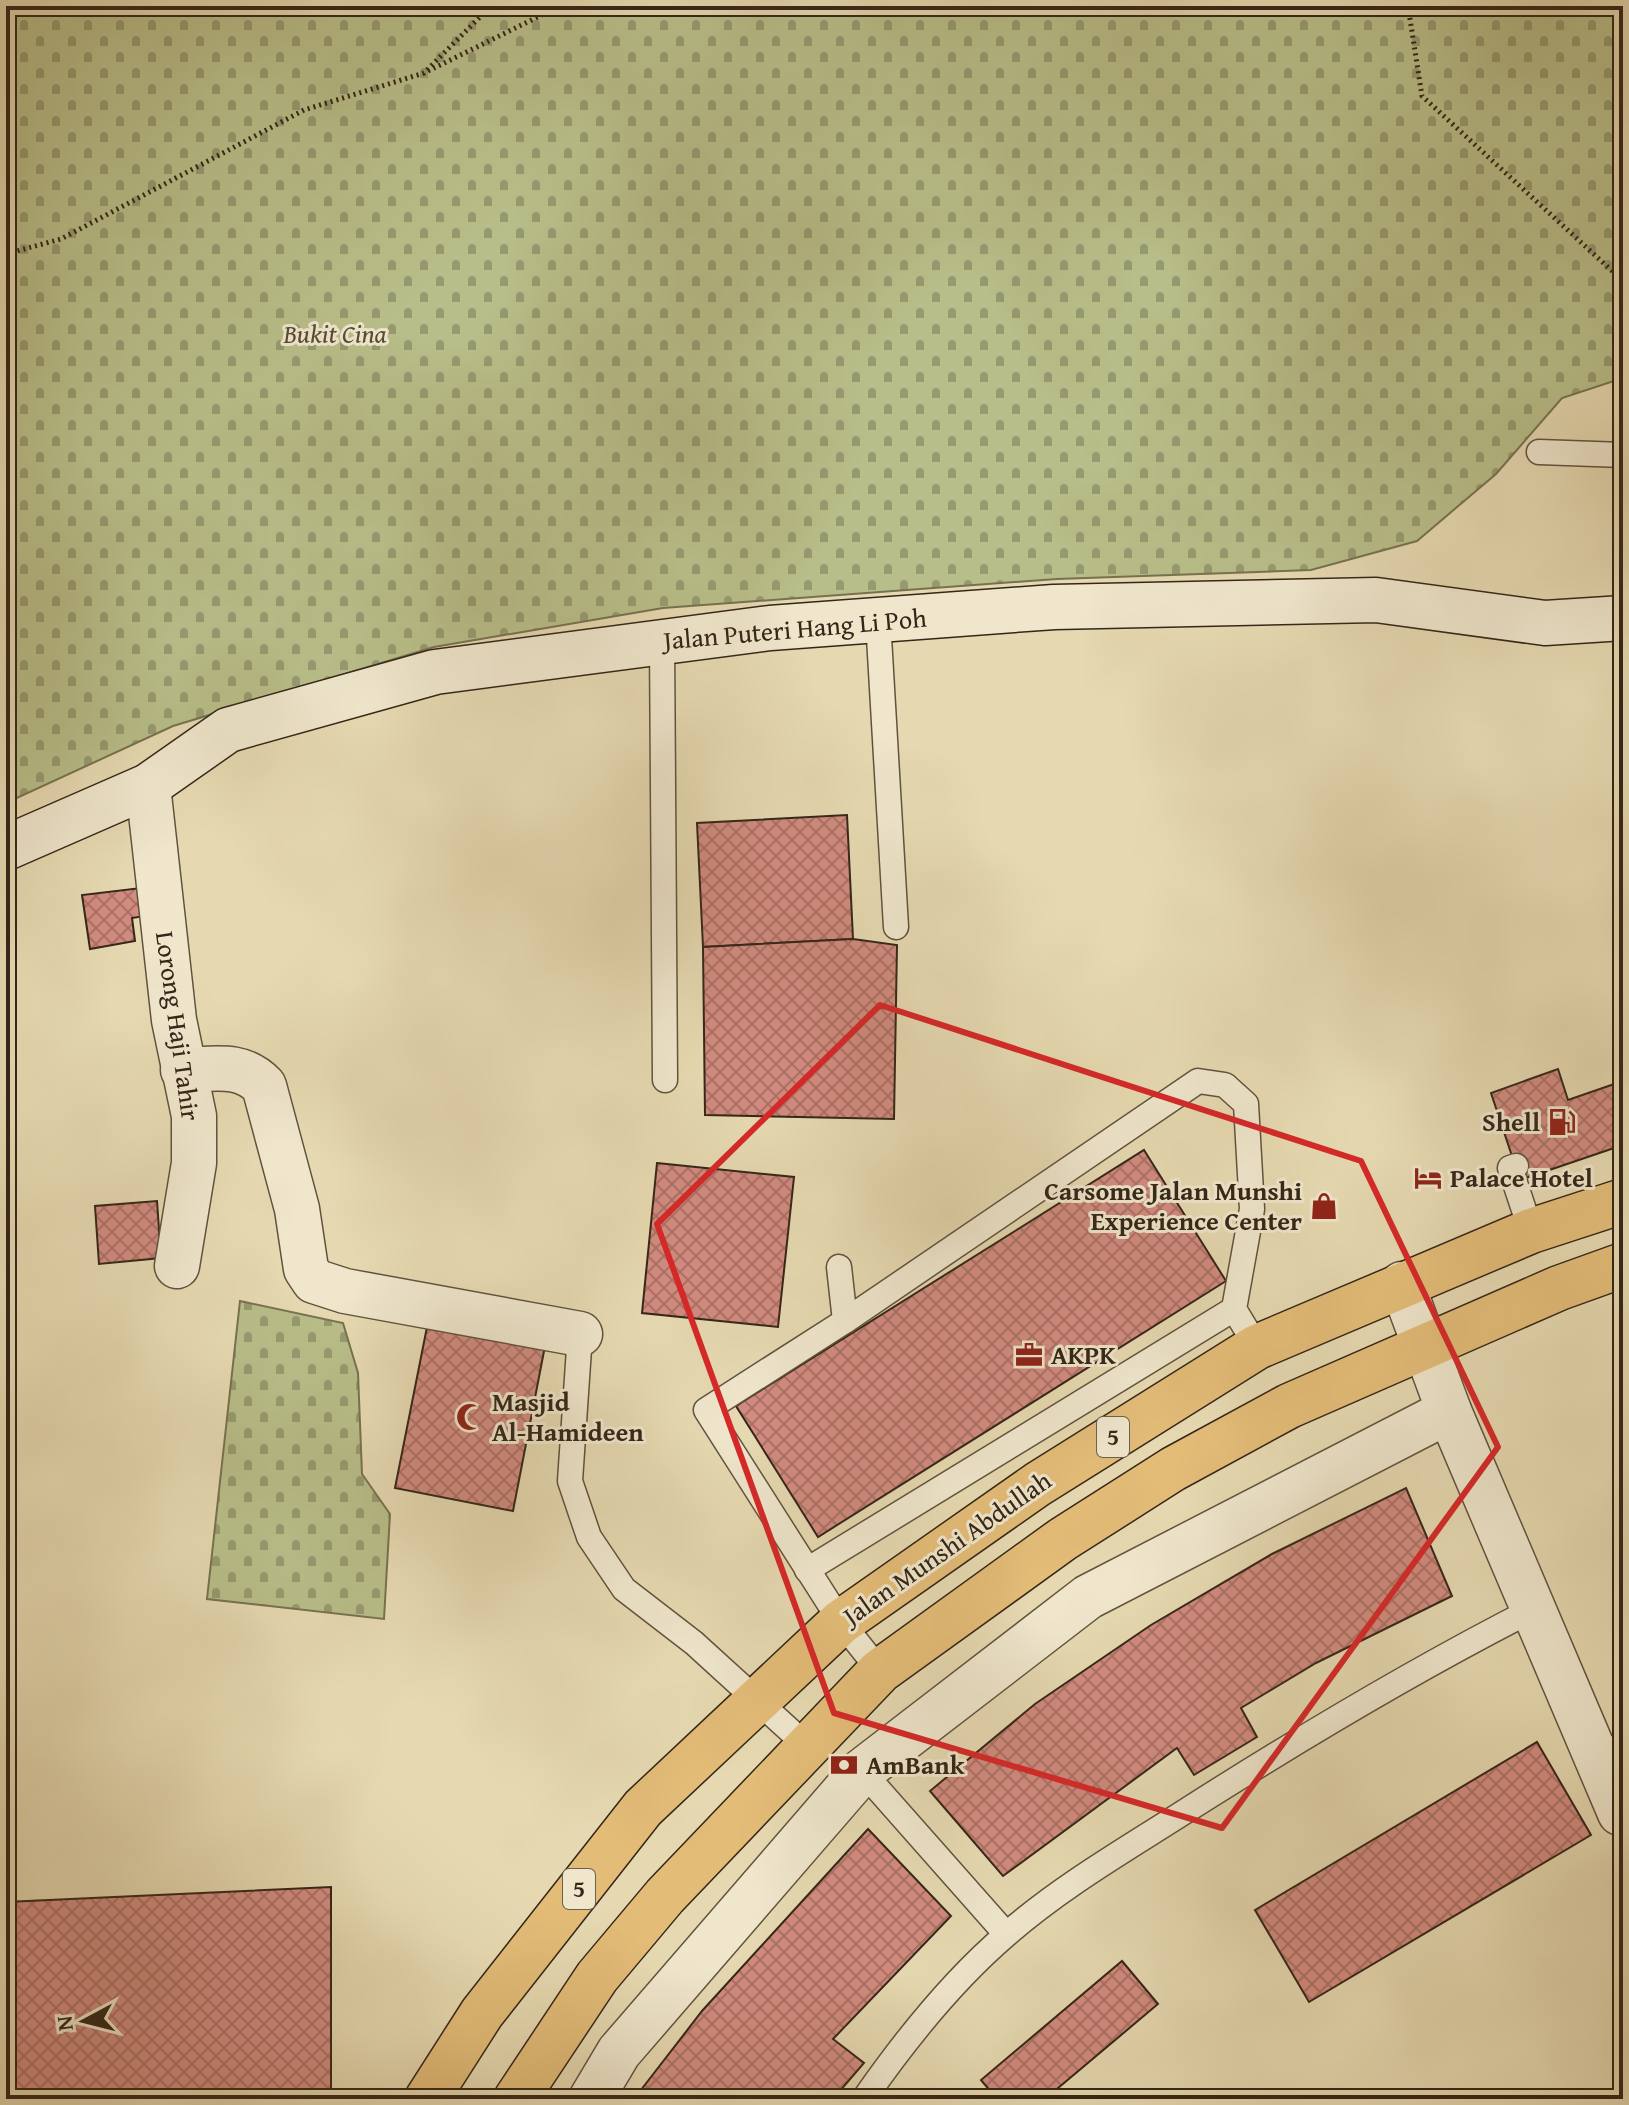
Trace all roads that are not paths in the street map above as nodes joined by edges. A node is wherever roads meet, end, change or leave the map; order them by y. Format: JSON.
{"nodes":[{"id":1,"x":1539,"y":452,"type":"dead end"},
{"id":2,"x":1623,"y":455,"type":"edge"},
{"id":3,"x":1623,"y":618,"type":"edge"},
{"id":4,"x":878,"y":620,"type":"junction"},
{"id":5,"x":662,"y":640,"type":"junction"},
{"id":6,"x":148,"y":786,"type":"junction"},
{"id":7,"x":6,"y":848,"type":"edge"},
{"id":8,"x":896,"y":927,"type":"dead end"},
{"id":9,"x":183,"y":1070,"type":"junction"},
{"id":10,"x":665,"y":1080,"type":"dead end"},
{"id":11,"x":1516,"y":1166,"type":"dead end"},
{"id":12,"x":1623,"y":1201,"type":"edge"},
{"id":13,"x":1531,"y":1231,"type":"junction"},
{"id":14,"x":1623,"y":1265,"type":"edge"},
{"id":15,"x":177,"y":1266,"type":"dead end"},
{"id":16,"x":839,"y":1267,"type":"dead end"},
{"id":17,"x":1402,"y":1284,"type":"junction"},
{"id":18,"x":1234,"y":1309,"type":"junction"},
{"id":19,"x":845,"y":1321,"type":"junction"},
{"id":20,"x":580,"y":1334,"type":"joint"},
{"id":21,"x":1425,"y":1346,"type":"junction"},
{"id":22,"x":1257,"y":1347,"type":"junction"},
{"id":23,"x":1449,"y":1411,"type":"junction"},
{"id":24,"x":807,"y":1570,"type":"junction"},
{"id":25,"x":1534,"y":1609,"type":"junction"},
{"id":26,"x":841,"y":1622,"type":"junction"},
{"id":27,"x":880,"y":1671,"type":"junction"},
{"id":28,"x":756,"y":1700,"type":"junction"},
{"id":29,"x":807,"y":1746,"type":"junction"},
{"id":30,"x":1608,"y":1749,"type":"edge"},
{"id":31,"x":862,"y":1771,"type":"junction"},
{"id":32,"x":1620,"y":1813,"type":"dead end"},
{"id":33,"x":1006,"y":1934,"type":"junction"},
{"id":34,"x":427,"y":2099,"type":"edge"},
{"id":35,"x":516,"y":2099,"type":"edge"},
{"id":36,"x":591,"y":2099,"type":"edge"},
{"id":37,"x":864,"y":2099,"type":"edge"}],
"edges":[{"from":1,"to":2,"type":"lane"},
{"from":3,"to":4,"type":"street","name":"Jalan Puteri Hang Li Poh"},
{"from":4,"to":5,"type":"street","name":"Jalan Puteri Hang Li Poh"},
{"from":4,"to":8,"type":"lane"},
{"from":5,"to":6,"type":"street","name":"Jalan Puteri Hang Li Poh"},
{"from":5,"to":10,"type":"lane"},
{"from":6,"to":7,"type":"street","name":"Jalan Puteri Hang Li Poh"},
{"from":6,"to":9,"type":"street","name":"Lorong Haji Tahir"},
{"from":9,"to":15,"type":"street","name":"Lorong Haji Tahir"},
{"from":9,"to":20,"type":"street"},
{"from":11,"to":13,"type":"lane"},
{"from":12,"to":13,"type":"main road","name":"Jalan Munshi Abdullah","number":"5"},
{"from":13,"to":17,"type":"main road","name":"Jalan Munshi Abdullah","number":"5"},
{"from":14,"to":21,"type":"main road","number":"5"},
{"from":16,"to":19,"type":"lane"},
{"from":17,"to":21,"type":"street"},
{"from":17,"to":22,"type":"main road","name":"Jalan Munshi Abdullah","number":"5"},
{"from":18,"to":19,"type":"lane"},
{"from":18,"to":22,"type":"lane"},
{"from":18,"to":24,"type":"lane"},
{"from":19,"to":24,"type":"lane"},
{"from":20,"to":28,"type":"lane"},
{"from":21,"to":23,"type":"street"},
{"from":21,"to":27,"type":"main road","number":"5"},
{"from":22,"to":26,"type":"main road","name":"Jalan Munshi Abdullah","number":"5"},
{"from":23,"to":25,"type":"street"},
{"from":23,"to":31,"type":"street"},
{"from":24,"to":26,"type":"lane"},
{"from":25,"to":30,"type":"street"},
{"from":25,"to":33,"type":"lane"},
{"from":26,"to":27,"type":"lane"},
{"from":26,"to":28,"type":"main road","name":"Jalan Munshi Abdullah","number":"5"},
{"from":27,"to":29,"type":"main road","number":"5"},
{"from":28,"to":29,"type":"lane"},
{"from":28,"to":34,"type":"main road","name":"Jalan Munshi Abdullah","number":"5"},
{"from":29,"to":35,"type":"main road","number":"5"},
{"from":30,"to":32,"type":"street"},
{"from":31,"to":33,"type":"lane"},
{"from":31,"to":36,"type":"street"},
{"from":33,"to":37,"type":"lane"}]}
